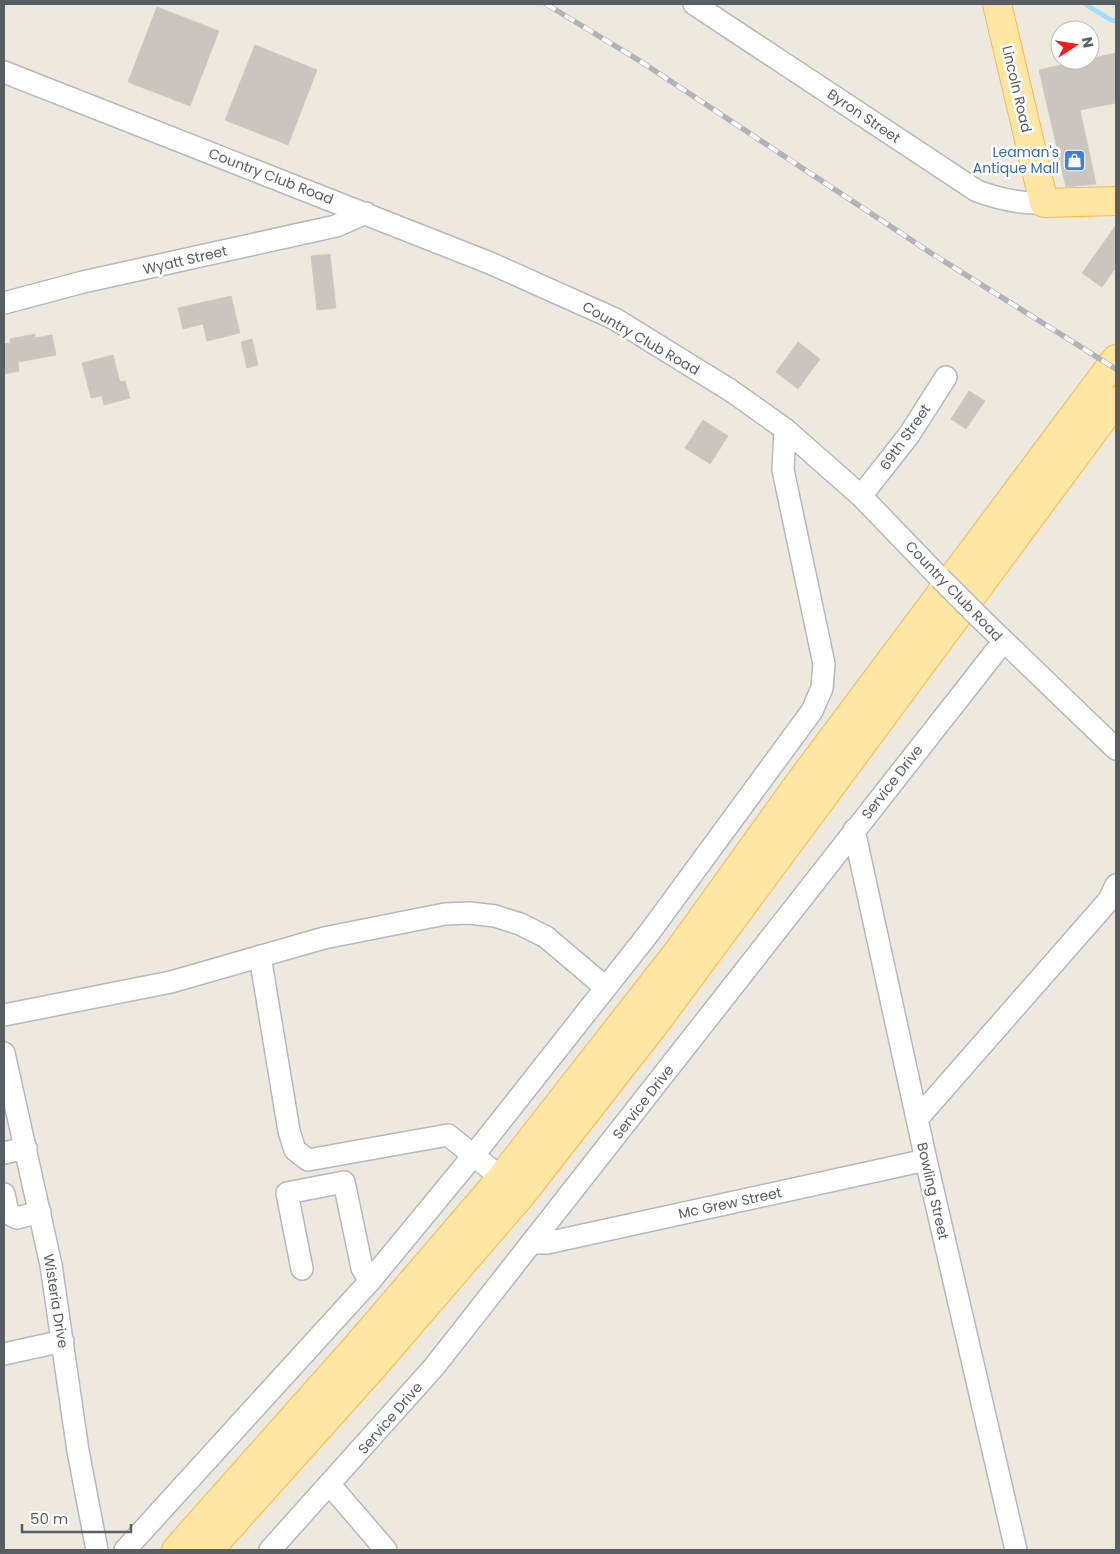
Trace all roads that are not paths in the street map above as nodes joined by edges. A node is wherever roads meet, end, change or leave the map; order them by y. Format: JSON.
{"nodes":[{"id":1,"x":694,"y":4,"type":"edge"},
{"id":2,"x":997,"y":4,"type":"edge"},
{"id":3,"x":4,"y":72,"type":"edge"},
{"id":4,"x":1116,"y":201,"type":"edge"},
{"id":5,"x":1044,"y":203,"type":"junction"},
{"id":6,"x":366,"y":213,"type":"junction"},
{"id":7,"x":4,"y":303,"type":"edge"},
{"id":8,"x":1116,"y":359,"type":"edge"},
{"id":9,"x":946,"y":377,"type":"dead end"},
{"id":10,"x":1116,"y":401,"type":"edge"},
{"id":11,"x":785,"y":429,"type":"junction"},
{"id":12,"x":861,"y":496,"type":"junction"},
{"id":13,"x":1003,"y":642,"type":"junction"},
{"id":14,"x":1116,"y":750,"type":"edge"},
{"id":15,"x":854,"y":830,"type":"junction"},
{"id":16,"x":1116,"y":885,"type":"edge"},
{"id":17,"x":260,"y":956,"type":"junction"},
{"id":18,"x":605,"y":987,"type":"junction"},
{"id":19,"x":4,"y":1015,"type":"edge"},
{"id":20,"x":4,"y":1053,"type":"edge"},
{"id":21,"x":917,"y":1118,"type":"junction"},
{"id":22,"x":26,"y":1148,"type":"junction"},
{"id":23,"x":4,"y":1154,"type":"edge"},
{"id":24,"x":474,"y":1156,"type":"junction"},
{"id":25,"x":926,"y":1160,"type":"junction"},
{"id":26,"x":512,"y":1186,"type":"junction"},
{"id":27,"x":4,"y":1194,"type":"edge"},
{"id":28,"x":40,"y":1212,"type":"junction"},
{"id":29,"x":534,"y":1243,"type":"junction"},
{"id":30,"x":302,"y":1269,"type":"dead end"},
{"id":31,"x":370,"y":1282,"type":"junction"},
{"id":32,"x":63,"y":1341,"type":"junction"},
{"id":33,"x":4,"y":1354,"type":"edge"},
{"id":34,"x":330,"y":1485,"type":"junction"},
{"id":35,"x":97,"y":1550,"type":"edge"},
{"id":36,"x":125,"y":1550,"type":"edge"},
{"id":37,"x":176,"y":1550,"type":"edge"},
{"id":38,"x":209,"y":1550,"type":"edge"},
{"id":39,"x":270,"y":1550,"type":"edge"},
{"id":40,"x":386,"y":1550,"type":"edge"},
{"id":41,"x":1016,"y":1550,"type":"edge"}],
"edges":[{"from":1,"to":5,"type":"street","name":"Byron Street"},
{"from":2,"to":5,"type":"main road","name":"Lincoln Road"},
{"from":3,"to":6,"type":"street","name":"Country Club Road"},
{"from":4,"to":5,"type":"main road"},
{"from":6,"to":7,"type":"street","name":"Wyatt Street"},
{"from":6,"to":11,"type":"street","name":"Country Club Road"},
{"from":8,"to":26,"type":"main road"},
{"from":9,"to":12,"type":"street","name":"69th Street"},
{"from":10,"to":26,"type":"main road"},
{"from":11,"to":12,"type":"street","name":"Country Club Road"},
{"from":11,"to":18,"type":"street"},
{"from":12,"to":13,"type":"street","name":"Country Club Road","bridge":true},
{"from":13,"to":14,"type":"street","name":"Country Club Road"},
{"from":13,"to":15,"type":"street","name":"Service Drive"},
{"from":15,"to":21,"type":"street","name":"Bowling Street"},
{"from":15,"to":29,"type":"street","name":"Service Drive"},
{"from":16,"to":21,"type":"street"},
{"from":17,"to":18,"type":"street"},
{"from":17,"to":19,"type":"street"},
{"from":17,"to":24,"type":"street"},
{"from":18,"to":24,"type":"street"},
{"from":20,"to":22,"type":"street","name":"Wisteria Drive"},
{"from":21,"to":25,"type":"street","name":"Bowling Street"},
{"from":22,"to":23,"type":"street"},
{"from":22,"to":28,"type":"street","name":"Wisteria Drive"},
{"from":24,"to":26,"type":"street"},
{"from":24,"to":31,"type":"street"},
{"from":25,"to":29,"type":"street","name":"Mc Grew Street"},
{"from":25,"to":41,"type":"street","name":"Bowling Street"},
{"from":26,"to":37,"type":"main road"},
{"from":26,"to":38,"type":"main road"},
{"from":27,"to":28,"type":"street"},
{"from":28,"to":32,"type":"street","name":"Wisteria Drive"},
{"from":29,"to":34,"type":"street","name":"Service Drive"},
{"from":30,"to":31,"type":"street"},
{"from":31,"to":36,"type":"street"},
{"from":32,"to":33,"type":"street"},
{"from":32,"to":35,"type":"street","name":"Wisteria Drive"},
{"from":34,"to":39,"type":"street","name":"Service Drive"},
{"from":34,"to":40,"type":"street"}]}
